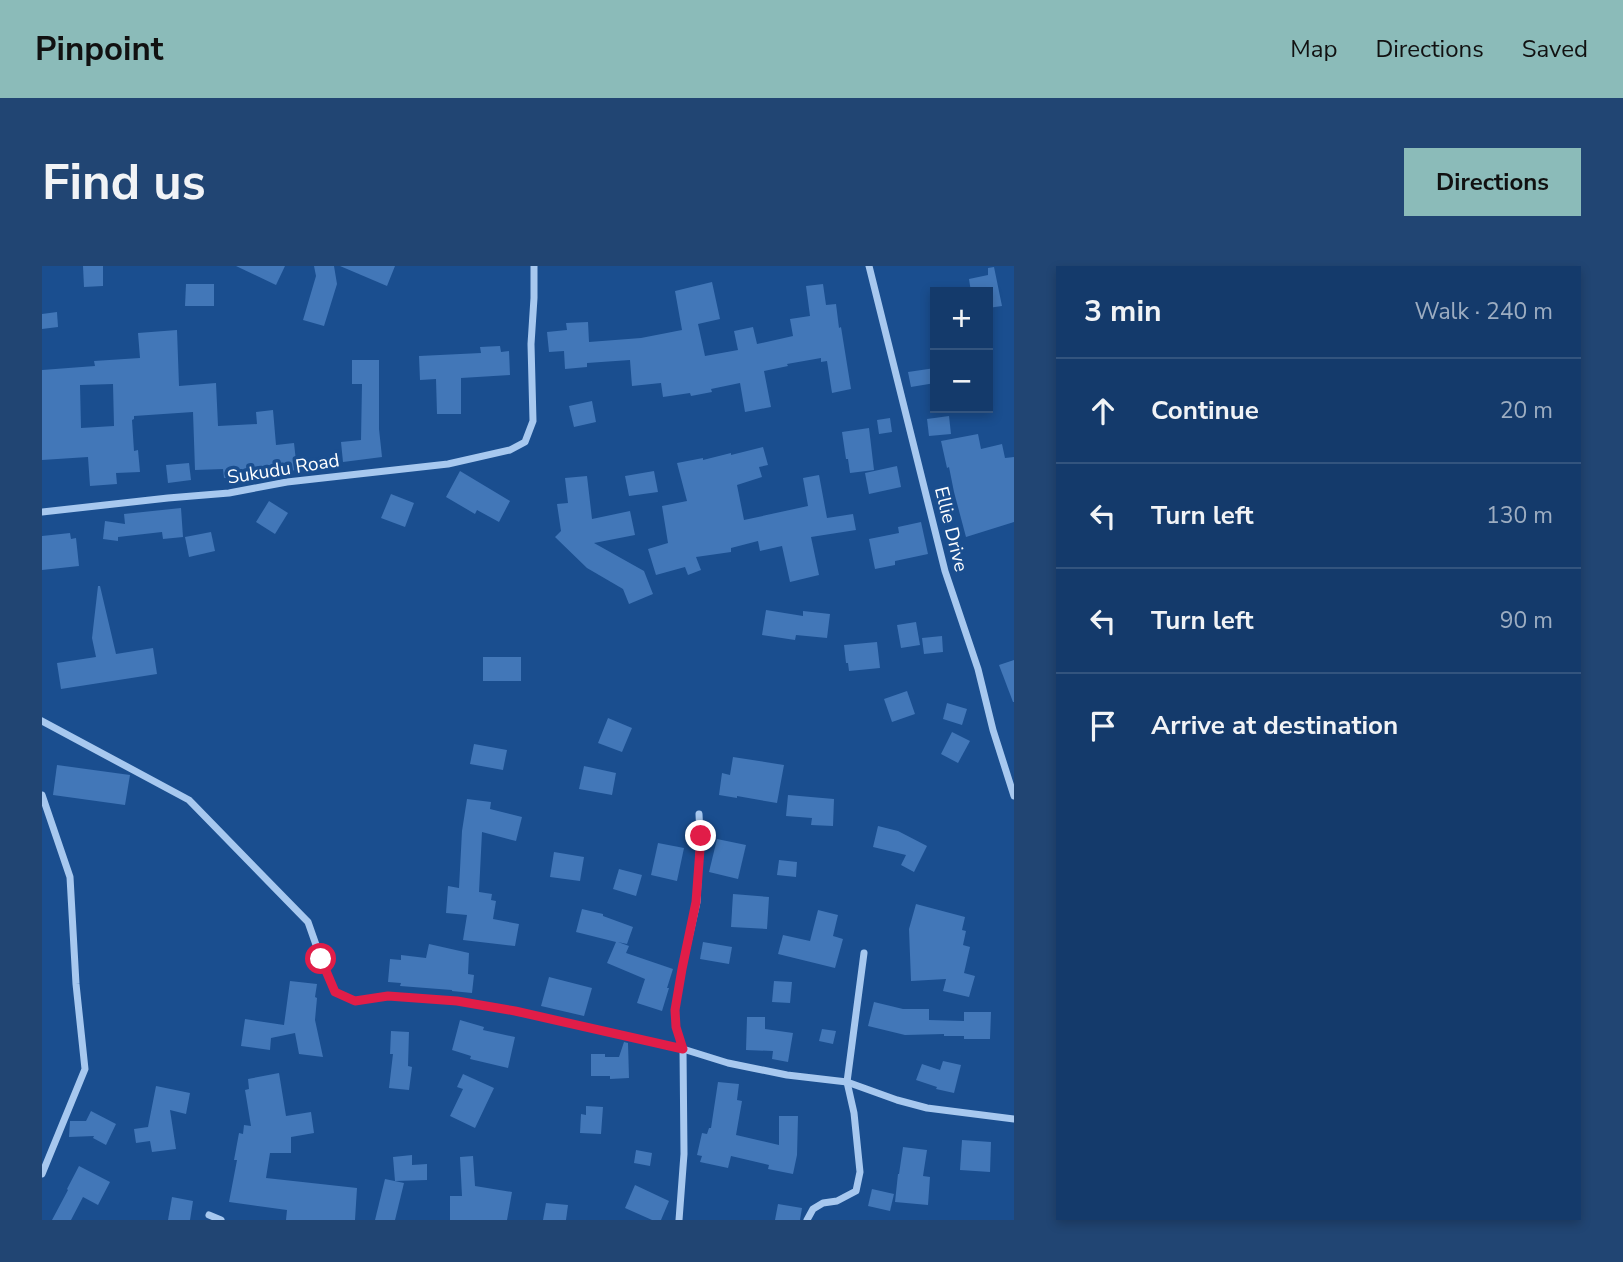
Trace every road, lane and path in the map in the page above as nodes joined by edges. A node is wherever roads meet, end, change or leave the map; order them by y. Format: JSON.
{"nodes":[{"id":1,"x":534,"y":266,"type":"edge"},
{"id":2,"x":869,"y":266,"type":"edge"},
{"id":3,"x":42,"y":512,"type":"edge"},
{"id":4,"x":42,"y":721,"type":"edge"},
{"id":5,"x":42,"y":795,"type":"edge"},
{"id":6,"x":1014,"y":796,"type":"edge"},
{"id":7,"x":699,"y":814,"type":"dead end"},
{"id":8,"x":864,"y":953,"type":"dead end"},
{"id":9,"x":683,"y":1049,"type":"junction"},
{"id":10,"x":847,"y":1083,"type":"junction"},
{"id":11,"x":1014,"y":1119,"type":"edge"},
{"id":12,"x":42,"y":1174,"type":"edge"},
{"id":13,"x":209,"y":1215,"type":"dead end"},
{"id":14,"x":221,"y":1220,"type":"edge"},
{"id":15,"x":679,"y":1220,"type":"edge"},
{"id":16,"x":807,"y":1220,"type":"edge"}],
"edges":[{"from":1,"to":3,"type":"street","name":"Sukudu Road"},
{"from":2,"to":6,"type":"street","name":"Ellie Drive"},
{"from":4,"to":9,"type":"street"},
{"from":5,"to":12,"type":"street"},
{"from":7,"to":9,"type":"street"},
{"from":8,"to":10,"type":"street"},
{"from":9,"to":10,"type":"street"},
{"from":9,"to":15,"type":"street"},
{"from":10,"to":11,"type":"street"},
{"from":10,"to":16,"type":"street"},
{"from":13,"to":14,"type":"street"}]}
